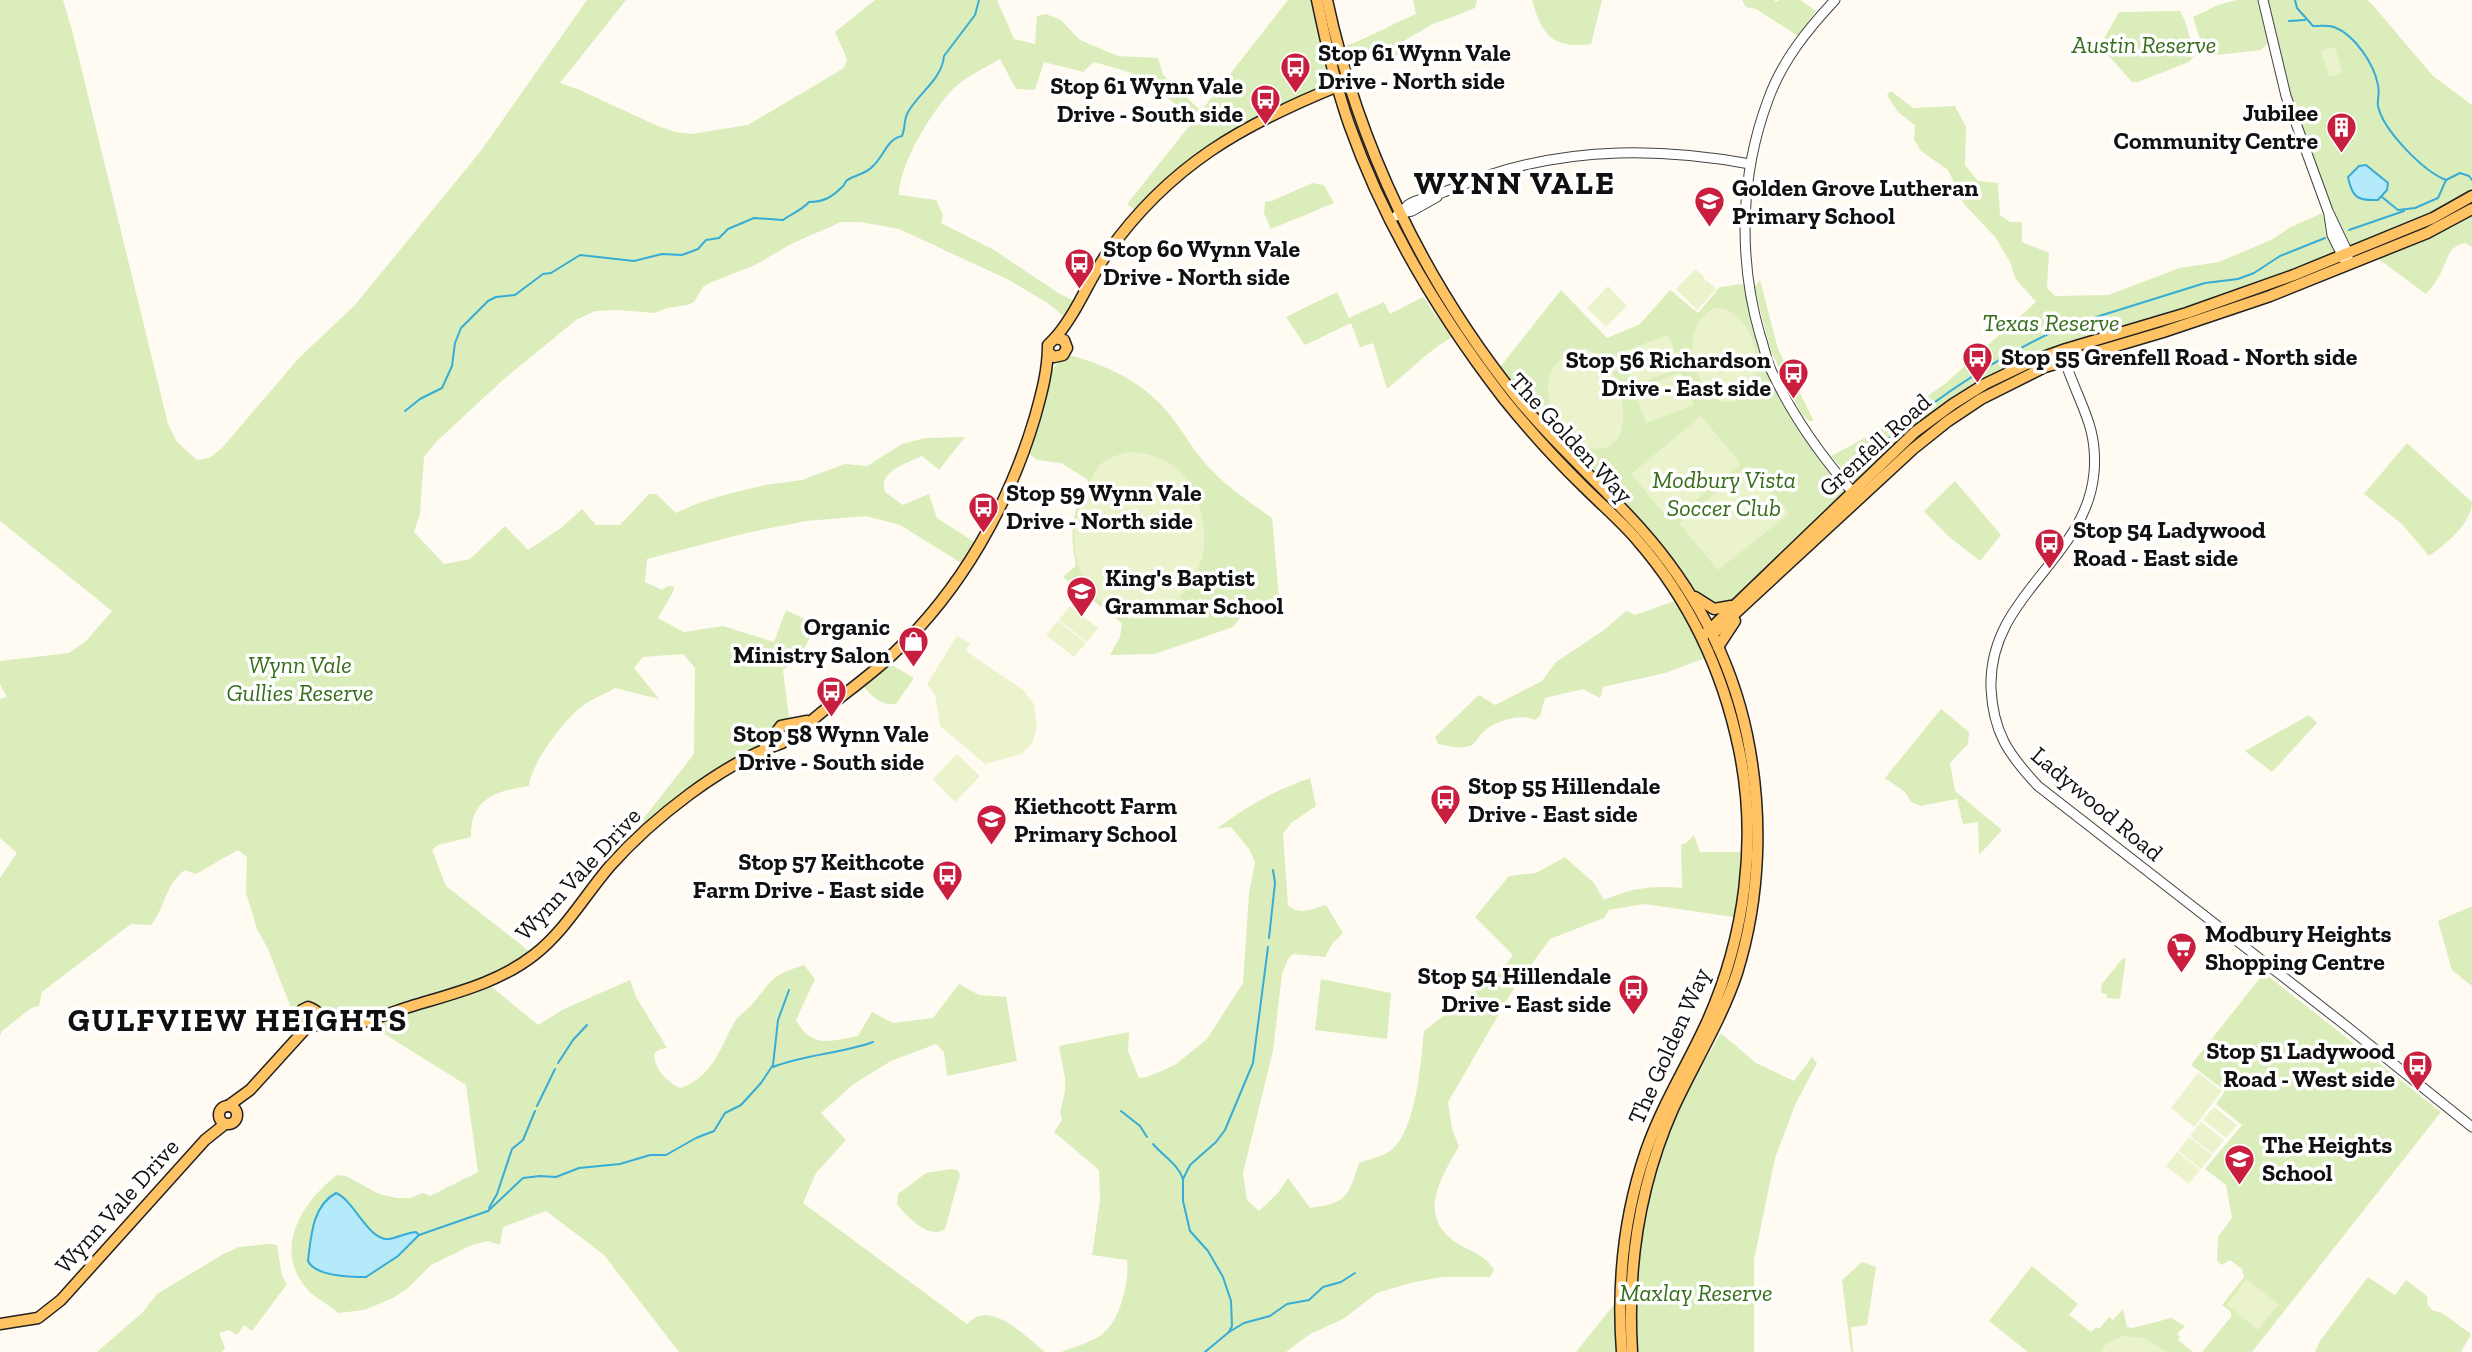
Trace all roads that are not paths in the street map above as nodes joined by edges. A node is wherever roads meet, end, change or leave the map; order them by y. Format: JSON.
{"nodes":[{"id":1,"x":1317,"y":0,"type":"edge"},
{"id":2,"x":1327,"y":0,"type":"edge"},
{"id":3,"x":1835,"y":0,"type":"edge"},
{"id":4,"x":2263,"y":0,"type":"edge"},
{"id":5,"x":1345,"y":71,"type":"junction"},
{"id":6,"x":1338,"y":86,"type":"junction"},
{"id":7,"x":1352,"y":93,"type":"junction"},
{"id":8,"x":1750,"y":164,"type":"junction"},
{"id":9,"x":2472,"y":196,"type":"edge"},
{"id":10,"x":2472,"y":208,"type":"edge"},
{"id":11,"x":1396,"y":216,"type":"junction"},
{"id":12,"x":2346,"y":258,"type":"junction"},
{"id":13,"x":1070,"y":317,"type":"junction"},
{"id":14,"x":1055,"y":338,"type":"junction"},
{"id":15,"x":1066,"y":343,"type":"junction"},
{"id":16,"x":2066,"y":354,"type":"junction"},
{"id":17,"x":1054,"y":355,"type":"junction"},
{"id":18,"x":1855,"y":496,"type":"junction"},
{"id":19,"x":1690,"y":594,"type":"junction"},
{"id":20,"x":1749,"y":602,"type":"junction"},
{"id":21,"x":1735,"y":604,"type":"junction"},
{"id":22,"x":1708,"y":634,"type":"junction"},
{"id":23,"x":1718,"y":647,"type":"junction"},
{"id":24,"x":793,"y":730,"type":"junction"},
{"id":25,"x":779,"y":738,"type":"junction"},
{"id":26,"x":232,"y":1110,"type":"junction"},
{"id":27,"x":222,"y":1121,"type":"junction"},
{"id":28,"x":2472,"y":1128,"type":"edge"},
{"id":29,"x":0,"y":1326,"type":"edge"},
{"id":30,"x":1622,"y":1352,"type":"edge"},
{"id":31,"x":1632,"y":1352,"type":"edge"}],
"edges":[{"from":1,"to":6,"type":"main road","name":"The Golden Way"},
{"from":2,"to":5,"type":"main road","name":"The Golden Way"},
{"from":3,"to":8,"type":"street"},
{"from":4,"to":12,"type":"street"},
{"from":5,"to":6,"type":"main road"},
{"from":5,"to":7,"type":"main road","name":"The Golden Way"},
{"from":6,"to":7,"type":"main road"},
{"from":6,"to":11,"type":"main road","name":"The Golden Way"},
{"from":6,"to":13,"type":"main road"},
{"from":7,"to":11,"type":"main road","name":"The Golden Way"},
{"from":8,"to":11,"type":"street"},
{"from":8,"to":18,"type":"street"},
{"from":9,"to":12,"type":"main road","name":"Grenfell Road"},
{"from":10,"to":12,"type":"main road","name":"Grenfell Road"},
{"from":11,"to":19,"type":"main road","name":"The Golden Way"},
{"from":11,"to":22,"type":"main road","name":"The Golden Way"},
{"from":12,"to":16,"type":"main road","name":"Grenfell Road"},
{"from":13,"to":14,"type":"main road"},
{"from":13,"to":15,"type":"main road"},
{"from":14,"to":15,"type":"main road"},
{"from":14,"to":17,"type":"main road"},
{"from":15,"to":17,"type":"main road"},
{"from":16,"to":18,"type":"main road","name":"Grenfell Road"},
{"from":16,"to":28,"type":"street","name":"Ladywood Road"},
{"from":17,"to":24,"type":"main road"},
{"from":18,"to":20,"type":"main road","name":"Grenfell Road"},
{"from":18,"to":21,"type":"main road","name":"Grenfell Road"},
{"from":19,"to":21,"type":"main road"},
{"from":19,"to":22,"type":"main road","name":"The Golden Way"},
{"from":20,"to":22,"type":"main road","name":"Grenfell Road"},
{"from":20,"to":23,"type":"main road"},
{"from":21,"to":22,"type":"main road","name":"Grenfell Road"},
{"from":22,"to":23,"type":"main road","name":"The Golden Way"},
{"from":22,"to":30,"type":"main road","name":"The Golden Way"},
{"from":23,"to":31,"type":"main road","name":"The Golden Way"},
{"from":24,"to":25,"type":"main road"},
{"from":24,"to":25,"type":"main road"},
{"from":25,"to":26,"type":"main road","name":"Wynn Vale Drive"},
{"from":26,"to":27,"type":"main road"},
{"from":26,"to":27,"type":"main road"},
{"from":27,"to":29,"type":"main road","name":"Wynn Vale Drive"}]}
